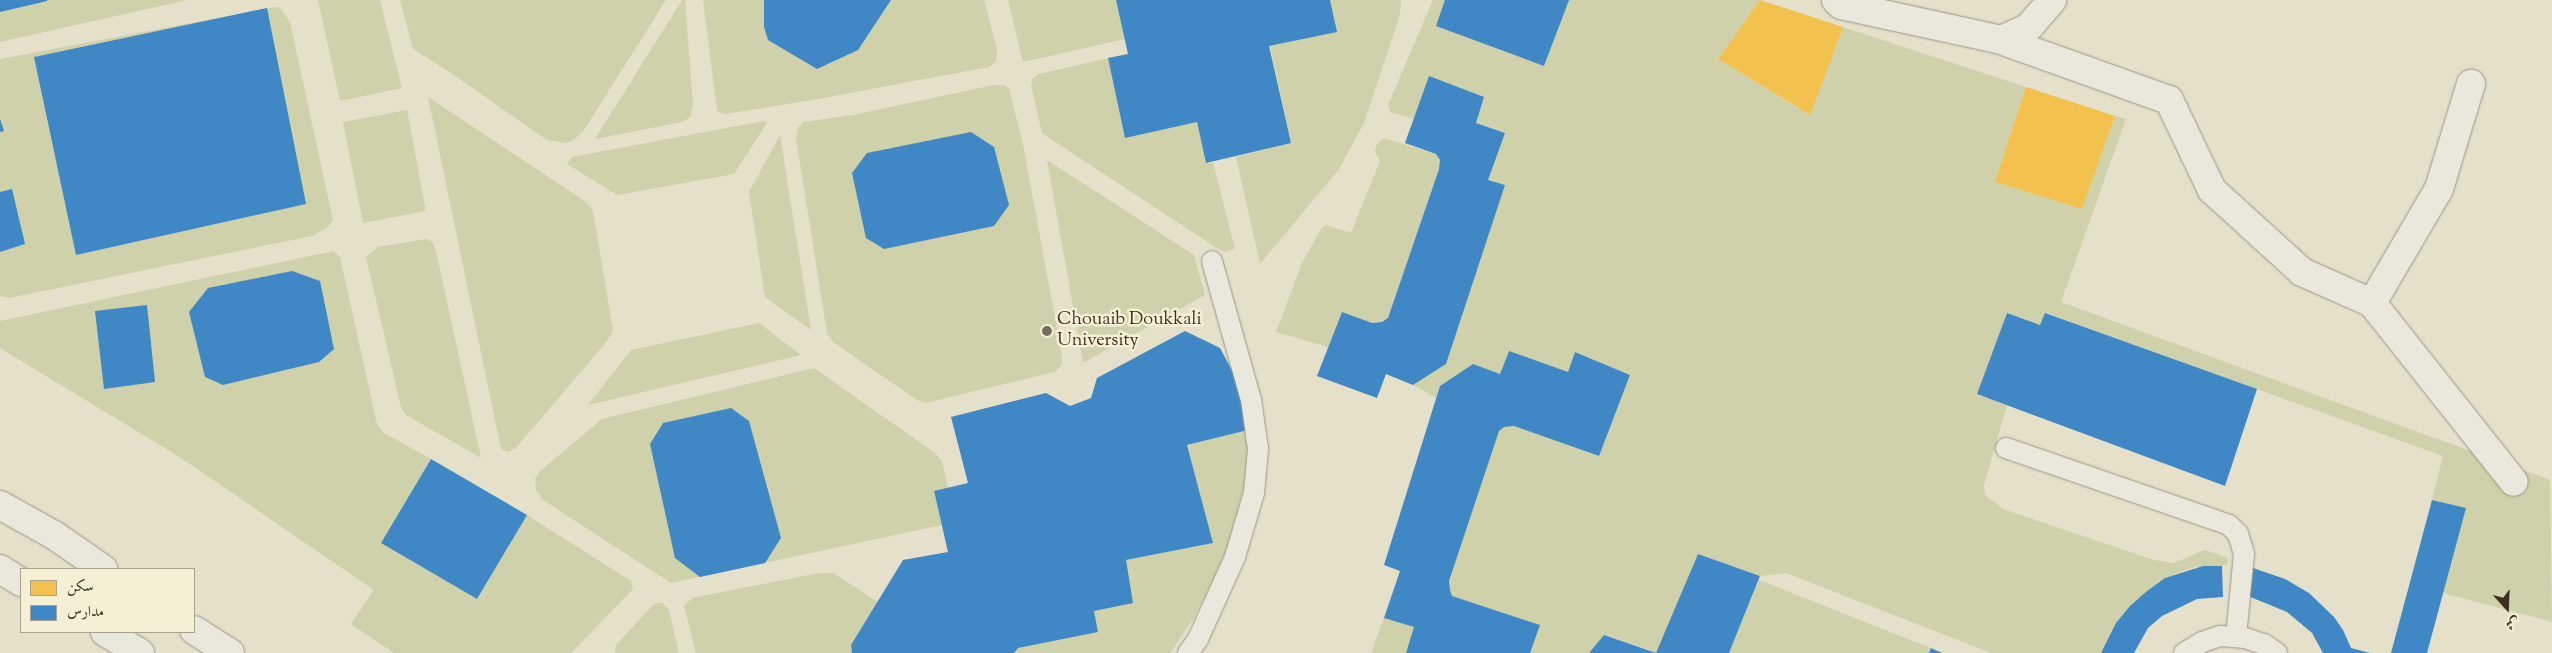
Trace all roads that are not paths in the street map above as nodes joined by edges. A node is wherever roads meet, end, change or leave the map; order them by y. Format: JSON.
{"nodes":[{"id":1,"x":1836,"y":0,"type":"edge"},
{"id":2,"x":2052,"y":0,"type":"edge"},
{"id":3,"x":2001,"y":40,"type":"junction"},
{"id":4,"x":2471,"y":84,"type":"dead end"},
{"id":5,"x":1212,"y":261,"type":"dead end"},
{"id":6,"x":2372,"y":304,"type":"junction"},
{"id":7,"x":2006,"y":448,"type":"dead end"},
{"id":8,"x":2514,"y":482,"type":"dead end"},
{"id":9,"x":0,"y":505,"type":"edge"},
{"id":10,"x":102,"y":568,"type":"edge"},
{"id":11,"x":0,"y":569,"type":"edge"},
{"id":12,"x":20,"y":581,"type":"edge"},
{"id":13,"x":195,"y":631,"type":"edge"},
{"id":14,"x":107,"y":633,"type":"edge"},
{"id":15,"x":2236,"y":637,"type":"junction"},
{"id":16,"x":140,"y":653,"type":"edge"},
{"id":17,"x":230,"y":653,"type":"edge"},
{"id":18,"x":1188,"y":653,"type":"edge"},
{"id":19,"x":2184,"y":653,"type":"edge"},
{"id":20,"x":2277,"y":653,"type":"edge"}],
"edges":[{"from":1,"to":3,"type":"street"},
{"from":2,"to":3,"type":"street"},
{"from":3,"to":6,"type":"street"},
{"from":4,"to":6,"type":"street"},
{"from":5,"to":18,"type":"lane"},
{"from":6,"to":8,"type":"street"},
{"from":7,"to":15,"type":"lane"},
{"from":9,"to":10,"type":"street"},
{"from":11,"to":12,"type":"street"},
{"from":13,"to":17,"type":"street"},
{"from":14,"to":16,"type":"street"},
{"from":15,"to":19,"type":"lane"},
{"from":15,"to":20,"type":"lane"}]}
